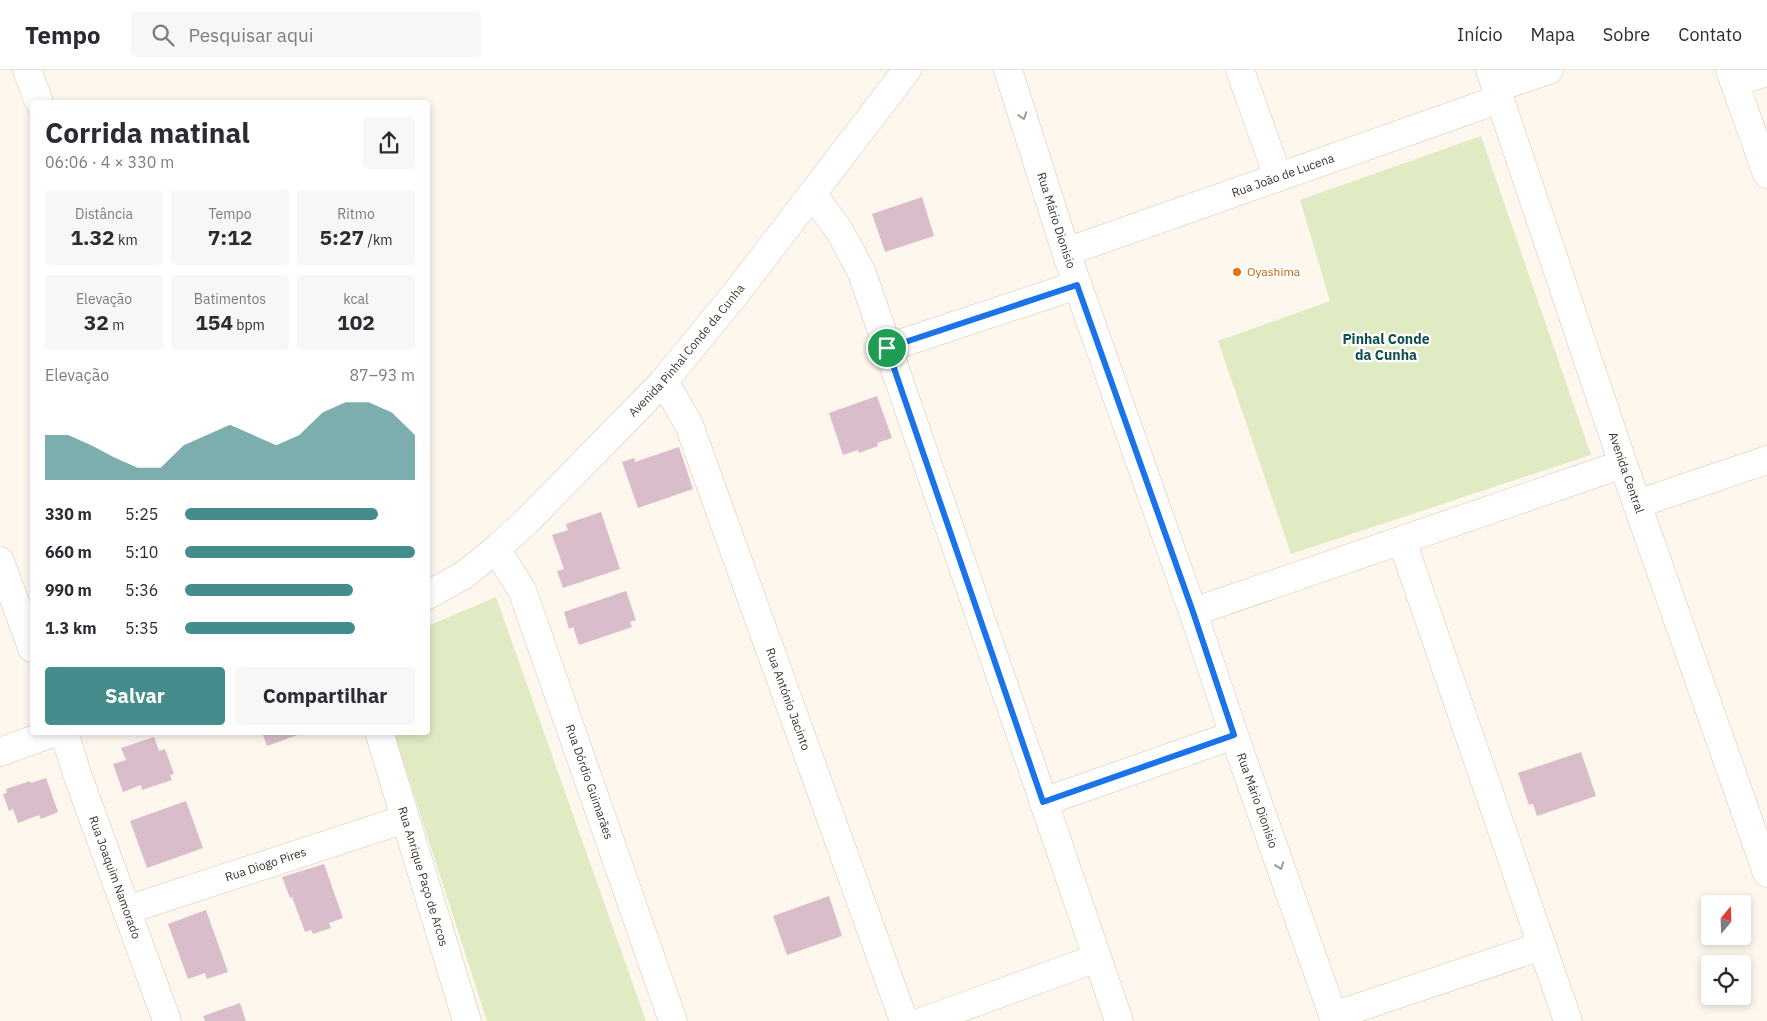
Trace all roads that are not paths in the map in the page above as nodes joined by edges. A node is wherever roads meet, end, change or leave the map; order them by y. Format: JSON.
{"nodes":[{"id":1,"x":27,"y":70,"type":"edge"},
{"id":2,"x":907,"y":70,"type":"edge"},
{"id":3,"x":1008,"y":70,"type":"edge"},
{"id":4,"x":1240,"y":70,"type":"edge"},
{"id":5,"x":1549,"y":70,"type":"edge"},
{"id":6,"x":1767,"y":72,"type":"edge"},
{"id":7,"x":1732,"y":76,"type":"edge"},
{"id":8,"x":1495,"y":86,"type":"edge"},
{"id":9,"x":38,"y":100,"type":"edge"},
{"id":10,"x":1767,"y":174,"type":"edge"},
{"id":11,"x":1278,"y":177,"type":"junction"},
{"id":12,"x":812,"y":194,"type":"junction"},
{"id":13,"x":1066,"y":252,"type":"junction"},
{"id":14,"x":1077,"y":285,"type":"junction"},
{"id":15,"x":887,"y":348,"type":"junction"},
{"id":16,"x":664,"y":381,"type":"junction"},
{"id":17,"x":1767,"y":460,"type":"edge"},
{"id":18,"x":1623,"y":464,"type":"junction"},
{"id":19,"x":1637,"y":504,"type":"junction"},
{"id":20,"x":1402,"y":541,"type":"junction"},
{"id":21,"x":496,"y":549,"type":"junction"},
{"id":22,"x":0,"y":561,"type":"edge"},
{"id":23,"x":430,"y":594,"type":"edge"},
{"id":24,"x":1193,"y":612,"type":"junction"},
{"id":25,"x":30,"y":643,"type":"edge"},
{"id":26,"x":47,"y":735,"type":"edge"},
{"id":27,"x":65,"y":735,"type":"edge"},
{"id":28,"x":380,"y":735,"type":"edge"},
{"id":29,"x":1234,"y":735,"type":"junction"},
{"id":30,"x":0,"y":752,"type":"edge"},
{"id":31,"x":1043,"y":802,"type":"junction"},
{"id":32,"x":405,"y":819,"type":"junction"},
{"id":33,"x":1767,"y":873,"type":"edge"},
{"id":34,"x":127,"y":910,"type":"junction"},
{"id":35,"x":1542,"y":946,"type":"junction"},
{"id":36,"x":1097,"y":958,"type":"junction"},
{"id":37,"x":1334,"y":1019,"type":"edge"},
{"id":38,"x":167,"y":1021,"type":"edge"},
{"id":39,"x":467,"y":1021,"type":"edge"},
{"id":40,"x":673,"y":1021,"type":"edge"},
{"id":41,"x":904,"y":1021,"type":"edge"},
{"id":42,"x":924,"y":1021,"type":"edge"},
{"id":43,"x":1119,"y":1021,"type":"edge"},
{"id":44,"x":1568,"y":1021,"type":"edge"}],
"edges":[{"from":1,"to":9,"type":"street"},
{"from":2,"to":12,"type":"street","name":"Avenida Pinhal Conde da Cunha"},
{"from":3,"to":13,"type":"street","name":"Rua Mário Dionisio","one_way":true},
{"from":4,"to":11,"type":"street"},
{"from":5,"to":8,"type":"street","name":"Rua João de Lucena"},
{"from":6,"to":7,"type":"street"},
{"from":7,"to":10,"type":"street"},
{"from":8,"to":11,"type":"street","name":"Rua João de Lucena"},
{"from":8,"to":18,"type":"street","name":"Avenida Central"},
{"from":11,"to":13,"type":"street","name":"Rua João de Lucena"},
{"from":12,"to":15,"type":"street"},
{"from":12,"to":16,"type":"street","name":"Avenida Pinhal Conde da Cunha"},
{"from":13,"to":14,"type":"street","name":"Rua Mário Dionisio"},
{"from":14,"to":15,"type":"street"},
{"from":14,"to":24,"type":"street","name":"Rua Mário Dionisio"},
{"from":15,"to":31,"type":"street"},
{"from":16,"to":21,"type":"street","name":"Avenida Pinhal Conde da Cunha"},
{"from":16,"to":41,"type":"street","name":"Rua António Jacinto"},
{"from":17,"to":19,"type":"street"},
{"from":18,"to":19,"type":"street","name":"Avenida Central"},
{"from":18,"to":20,"type":"street"},
{"from":19,"to":33,"type":"street","name":"Avenida Central"},
{"from":20,"to":24,"type":"street"},
{"from":20,"to":35,"type":"street"},
{"from":21,"to":23,"type":"street","name":"Avenida Pinhal Conde da Cunha"},
{"from":21,"to":40,"type":"street","name":"Rua Dórdio Guimarães"},
{"from":22,"to":25,"type":"street"},
{"from":24,"to":29,"type":"street","name":"Rua Mário Dionisio"},
{"from":26,"to":30,"type":"street"},
{"from":27,"to":34,"type":"street","name":"Rua Joaquim Namorado"},
{"from":28,"to":32,"type":"street","name":"Rua Anrique Paço de Arcos"},
{"from":29,"to":31,"type":"street"},
{"from":29,"to":37,"type":"street","name":"Rua Mário Dionisio","one_way":true},
{"from":31,"to":36,"type":"street"},
{"from":32,"to":34,"type":"street","name":"Rua Diogo Pires"},
{"from":32,"to":39,"type":"street","name":"Rua Anrique Paço de Arcos"},
{"from":34,"to":38,"type":"street","name":"Rua Joaquim Namorado"},
{"from":35,"to":37,"type":"street"},
{"from":35,"to":44,"type":"street"},
{"from":36,"to":42,"type":"street"},
{"from":36,"to":43,"type":"street"}]}
